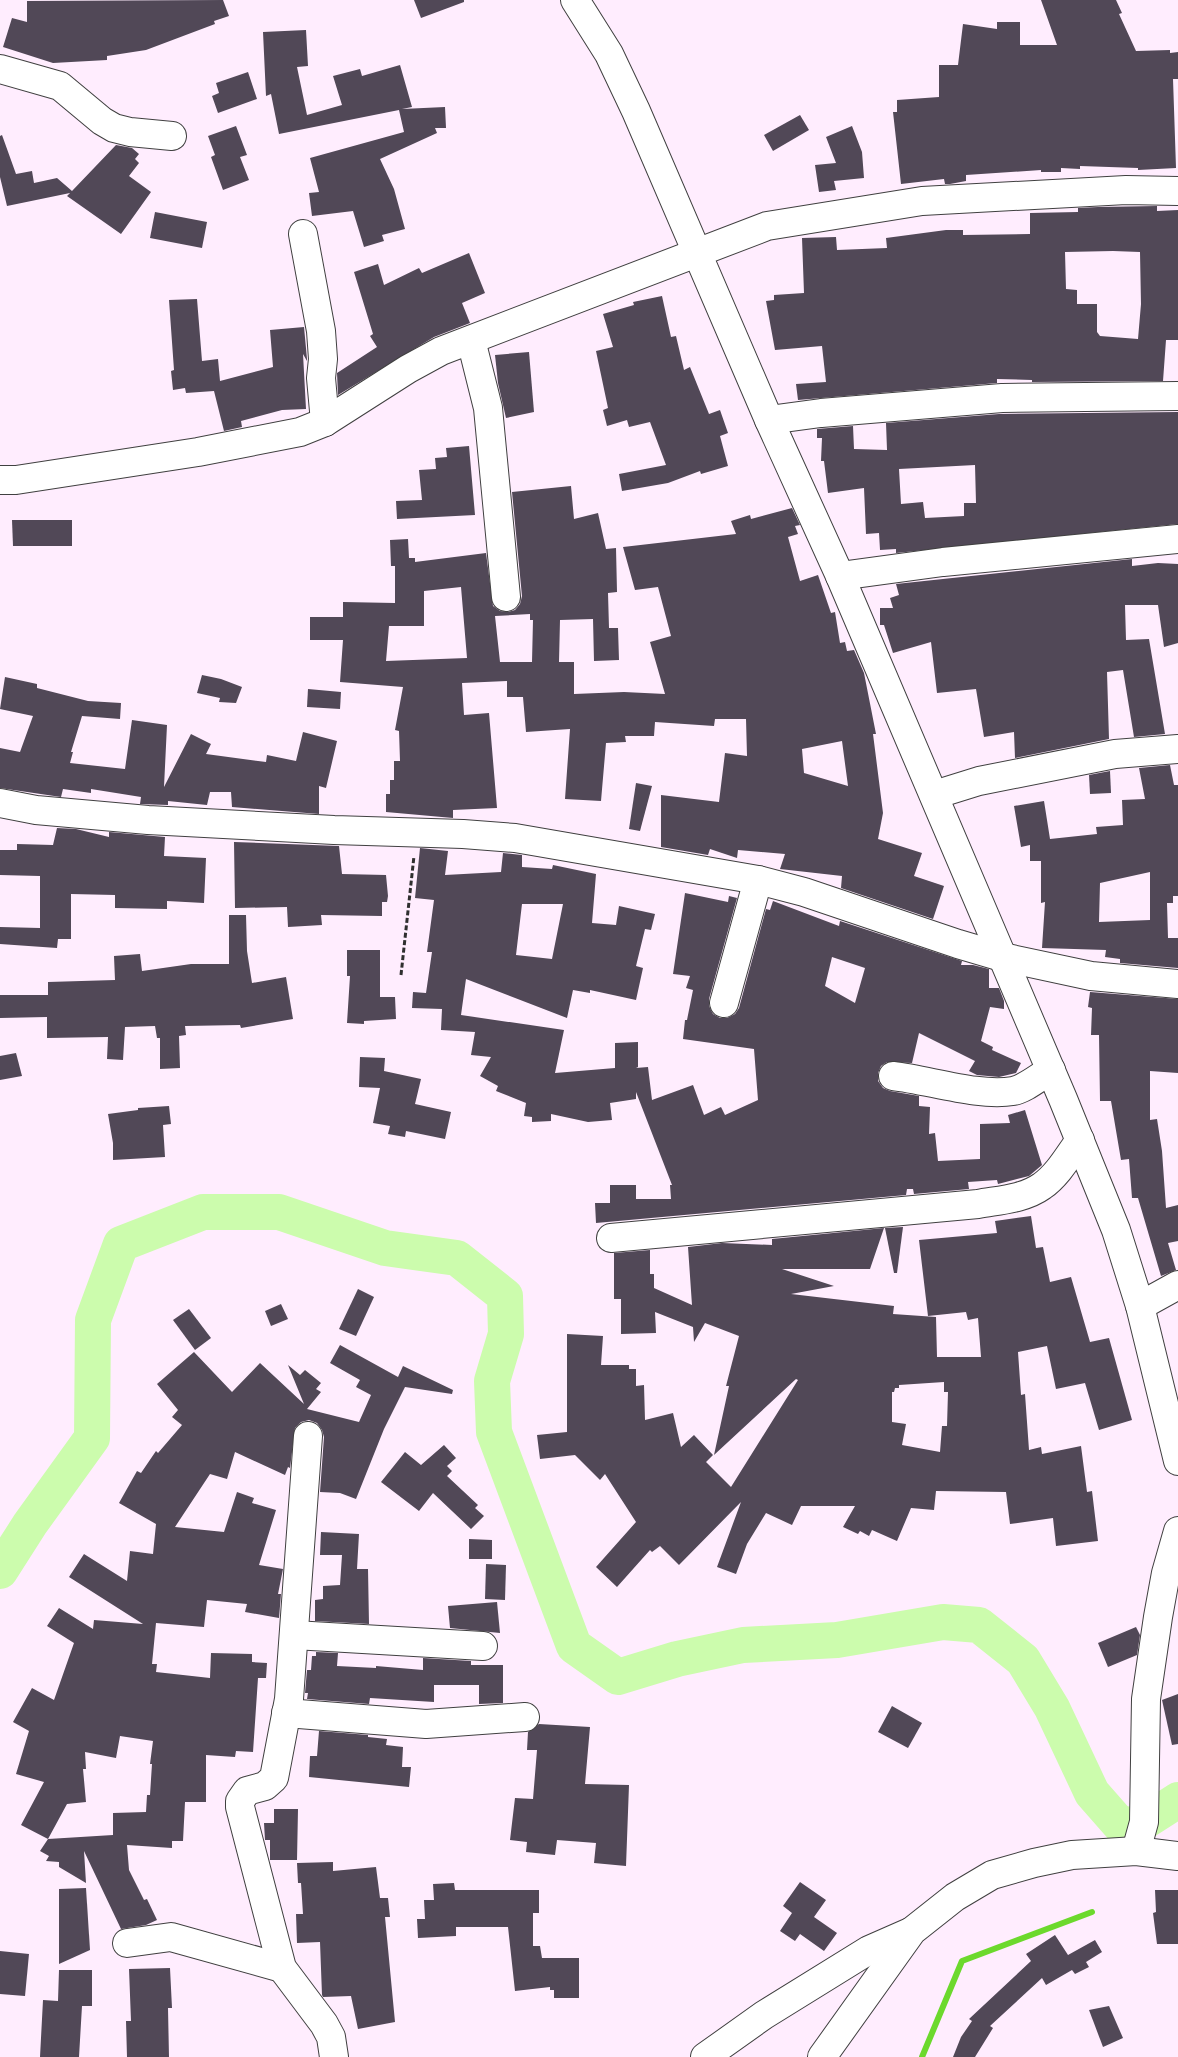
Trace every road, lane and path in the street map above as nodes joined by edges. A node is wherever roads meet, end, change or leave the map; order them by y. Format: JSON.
{"nodes":[{"id":1,"x":575,"y":0,"type":"edge"},
{"id":2,"x":0,"y":69,"type":"edge"},
{"id":3,"x":172,"y":136,"type":"dead end"},
{"id":4,"x":1178,"y":191,"type":"edge"},
{"id":5,"x":303,"y":234,"type":"dead end"},
{"id":6,"x":696,"y":253,"type":"junction"},
{"id":7,"x":471,"y":340,"type":"junction"},
{"id":8,"x":1178,"y":396,"type":"edge"},
{"id":9,"x":770,"y":420,"type":"junction"},
{"id":10,"x":325,"y":422,"type":"junction"},
{"id":11,"x":0,"y":480,"type":"edge"},
{"id":12,"x":1178,"y":539,"type":"edge"},
{"id":13,"x":840,"y":576,"type":"junction"},
{"id":14,"x":506,"y":597,"type":"dead end"},
{"id":15,"x":1178,"y":749,"type":"edge"},
{"id":16,"x":934,"y":795,"type":"junction"},
{"id":17,"x":4,"y":809,"type":"edge"},
{"id":18,"x":416,"y":832,"type":"junction"},
{"id":19,"x":758,"y":880,"type":"junction"},
{"id":20,"x":1002,"y":957,"type":"junction"},
{"id":21,"x":401,"y":975,"type":"dead end"},
{"id":22,"x":1178,"y":984,"type":"edge"},
{"id":23,"x":724,"y":1003,"type":"dead end"},
{"id":24,"x":1050,"y":1070,"type":"junction"},
{"id":25,"x":893,"y":1076,"type":"dead end"},
{"id":26,"x":1080,"y":1140,"type":"junction"},
{"id":27,"x":611,"y":1238,"type":"dead end"},
{"id":28,"x":1178,"y":1285,"type":"edge"},
{"id":29,"x":1140,"y":1306,"type":"junction"},
{"id":30,"x":308,"y":1436,"type":"dead end"},
{"id":31,"x":1178,"y":1461,"type":"edge"},
{"id":32,"x":1178,"y":1531,"type":"edge"},
{"id":33,"x":294,"y":1635,"type":"junction"},
{"id":34,"x":483,"y":1646,"type":"dead end"},
{"id":35,"x":286,"y":1713,"type":"junction"},
{"id":36,"x":525,"y":1717,"type":"dead end"},
{"id":37,"x":1136,"y":1851,"type":"junction"},
{"id":38,"x":1178,"y":1856,"type":"edge"},
{"id":39,"x":912,"y":1931,"type":"junction"},
{"id":40,"x":127,"y":1944,"type":"dead end"},
{"id":41,"x":282,"y":1968,"type":"junction"},
{"id":42,"x":334,"y":2057,"type":"edge"},
{"id":43,"x":705,"y":2057,"type":"edge"},
{"id":44,"x":822,"y":2057,"type":"edge"}],
"edges":[{"from":1,"to":6,"type":"street"},
{"from":2,"to":3,"type":"street"},
{"from":4,"to":6,"type":"street"},
{"from":5,"to":10,"type":"street"},
{"from":6,"to":7,"type":"street"},
{"from":6,"to":9,"type":"street"},
{"from":7,"to":10,"type":"street"},
{"from":7,"to":14,"type":"street"},
{"from":8,"to":9,"type":"street"},
{"from":9,"to":13,"type":"street"},
{"from":10,"to":11,"type":"street"},
{"from":12,"to":13,"type":"street"},
{"from":13,"to":16,"type":"street"},
{"from":15,"to":16,"type":"street"},
{"from":16,"to":20,"type":"street"},
{"from":17,"to":18,"type":"street"},
{"from":18,"to":19,"type":"street"},
{"from":18,"to":21,"type":"path"},
{"from":19,"to":20,"type":"street"},
{"from":19,"to":23,"type":"street"},
{"from":20,"to":22,"type":"street"},
{"from":20,"to":24,"type":"street"},
{"from":24,"to":25,"type":"street"},
{"from":24,"to":26,"type":"street"},
{"from":26,"to":27,"type":"street"},
{"from":26,"to":29,"type":"street"},
{"from":28,"to":29,"type":"street"},
{"from":29,"to":31,"type":"street"},
{"from":30,"to":33,"type":"street"},
{"from":32,"to":37,"type":"street"},
{"from":33,"to":34,"type":"street"},
{"from":33,"to":35,"type":"street"},
{"from":35,"to":36,"type":"street"},
{"from":35,"to":41,"type":"street"},
{"from":37,"to":38,"type":"street"},
{"from":37,"to":39,"type":"street"},
{"from":39,"to":43,"type":"street"},
{"from":39,"to":44,"type":"street"},
{"from":40,"to":41,"type":"street"},
{"from":41,"to":42,"type":"street"}]}
